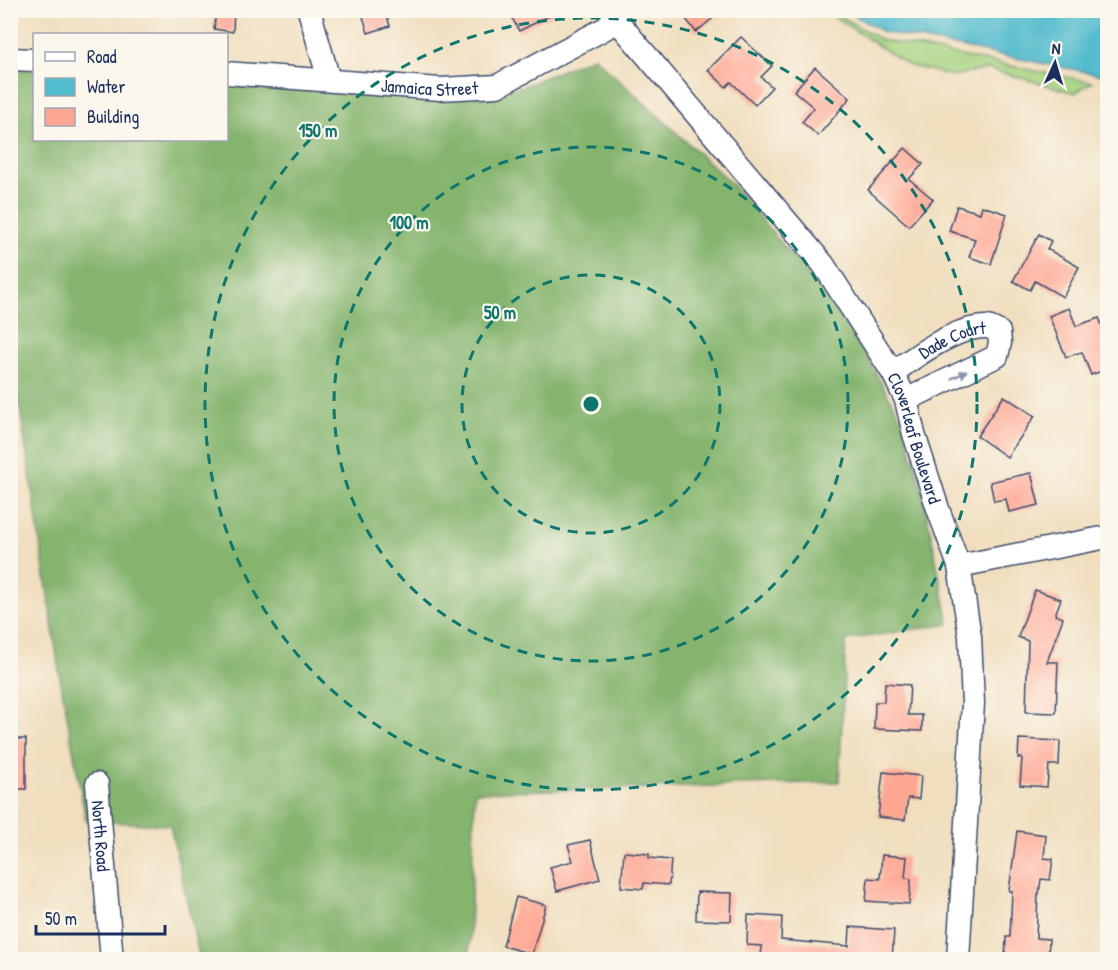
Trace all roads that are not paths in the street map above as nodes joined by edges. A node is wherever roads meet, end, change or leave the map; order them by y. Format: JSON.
{"nodes":[{"id":1,"x":309,"y":10,"type":"edge"},
{"id":2,"x":613,"y":16,"type":"edge"},
{"id":3,"x":10,"y":58,"type":"edge"},
{"id":4,"x":33,"y":60,"type":"edge"},
{"id":5,"x":228,"y":73,"type":"edge"},
{"id":6,"x":329,"y":80,"type":"junction"},
{"id":7,"x":893,"y":373,"type":"junction"},
{"id":8,"x":906,"y":400,"type":"junction"},
{"id":9,"x":1107,"y":539,"type":"edge"},
{"id":10,"x":959,"y":566,"type":"junction"},
{"id":11,"x":97,"y":784,"type":"dead end"},
{"id":12,"x":112,"y":960,"type":"edge"},
{"id":13,"x":958,"y":960,"type":"edge"}],
"edges":[{"from":1,"to":6,"type":"street"},
{"from":2,"to":6,"type":"street","name":"Jamaica Street"},
{"from":2,"to":7,"type":"street","name":"Cloverleaf Boulevard"},
{"from":3,"to":4,"type":"street"},
{"from":5,"to":6,"type":"street","name":"Jamaica Street"},
{"from":7,"to":8,"type":"street","name":"Cloverleaf Boulevard"},
{"from":8,"to":7,"type":"street","name":"Dade Court","one_way":true},
{"from":8,"to":10,"type":"street","name":"Cloverleaf Boulevard"},
{"from":9,"to":10,"type":"street"},
{"from":10,"to":13,"type":"street","name":"Cloverleaf Boulevard"},
{"from":11,"to":12,"type":"street","name":"North Road"}]}
